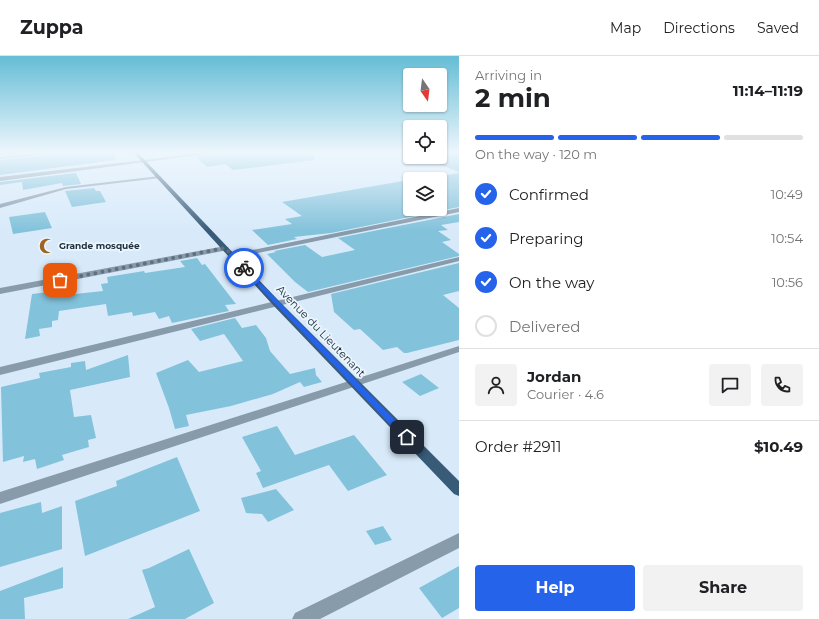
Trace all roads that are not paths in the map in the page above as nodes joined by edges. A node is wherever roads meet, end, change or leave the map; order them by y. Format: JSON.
{"nodes":[{"id":1,"x":148,"y":178,"type":"edge"},
{"id":2,"x":160,"y":178,"type":"edge"},
{"id":3,"x":0,"y":206,"type":"edge"},
{"id":4,"x":459,"y":210,"type":"edge"},
{"id":5,"x":225,"y":248,"type":"junction"},
{"id":6,"x":233,"y":256,"type":"junction"},
{"id":7,"x":459,"y":259,"type":"edge"},
{"id":8,"x":0,"y":292,"type":"edge"},
{"id":9,"x":276,"y":303,"type":"junction"},
{"id":10,"x":459,"y":350,"type":"edge"},
{"id":11,"x":0,"y":371,"type":"edge"},
{"id":12,"x":355,"y":383,"type":"junction"},
{"id":13,"x":459,"y":490,"type":"edge"},
{"id":14,"x":0,"y":498,"type":"edge"},
{"id":15,"x":459,"y":540,"type":"edge"},
{"id":16,"x":301,"y":619,"type":"edge"}],
"edges":[{"from":1,"to":3,"type":"lane"},
{"from":2,"to":5,"type":"main road","name":"Avenue du Lieutenant"},
{"from":4,"to":6,"type":"street"},
{"from":5,"to":6,"type":"main road","name":"Avenue du Lieutenant"},
{"from":5,"to":8,"type":"street"},
{"from":6,"to":9,"type":"main road","name":"Avenue du Lieutenant"},
{"from":7,"to":9,"type":"street"},
{"from":9,"to":11,"type":"street"},
{"from":9,"to":12,"type":"main road","name":"Avenue du Lieutenant"},
{"from":10,"to":12,"type":"street"},
{"from":12,"to":13,"type":"main road","name":"Avenue du Lieutenant"},
{"from":12,"to":14,"type":"street"},
{"from":15,"to":16,"type":"street"}]}
